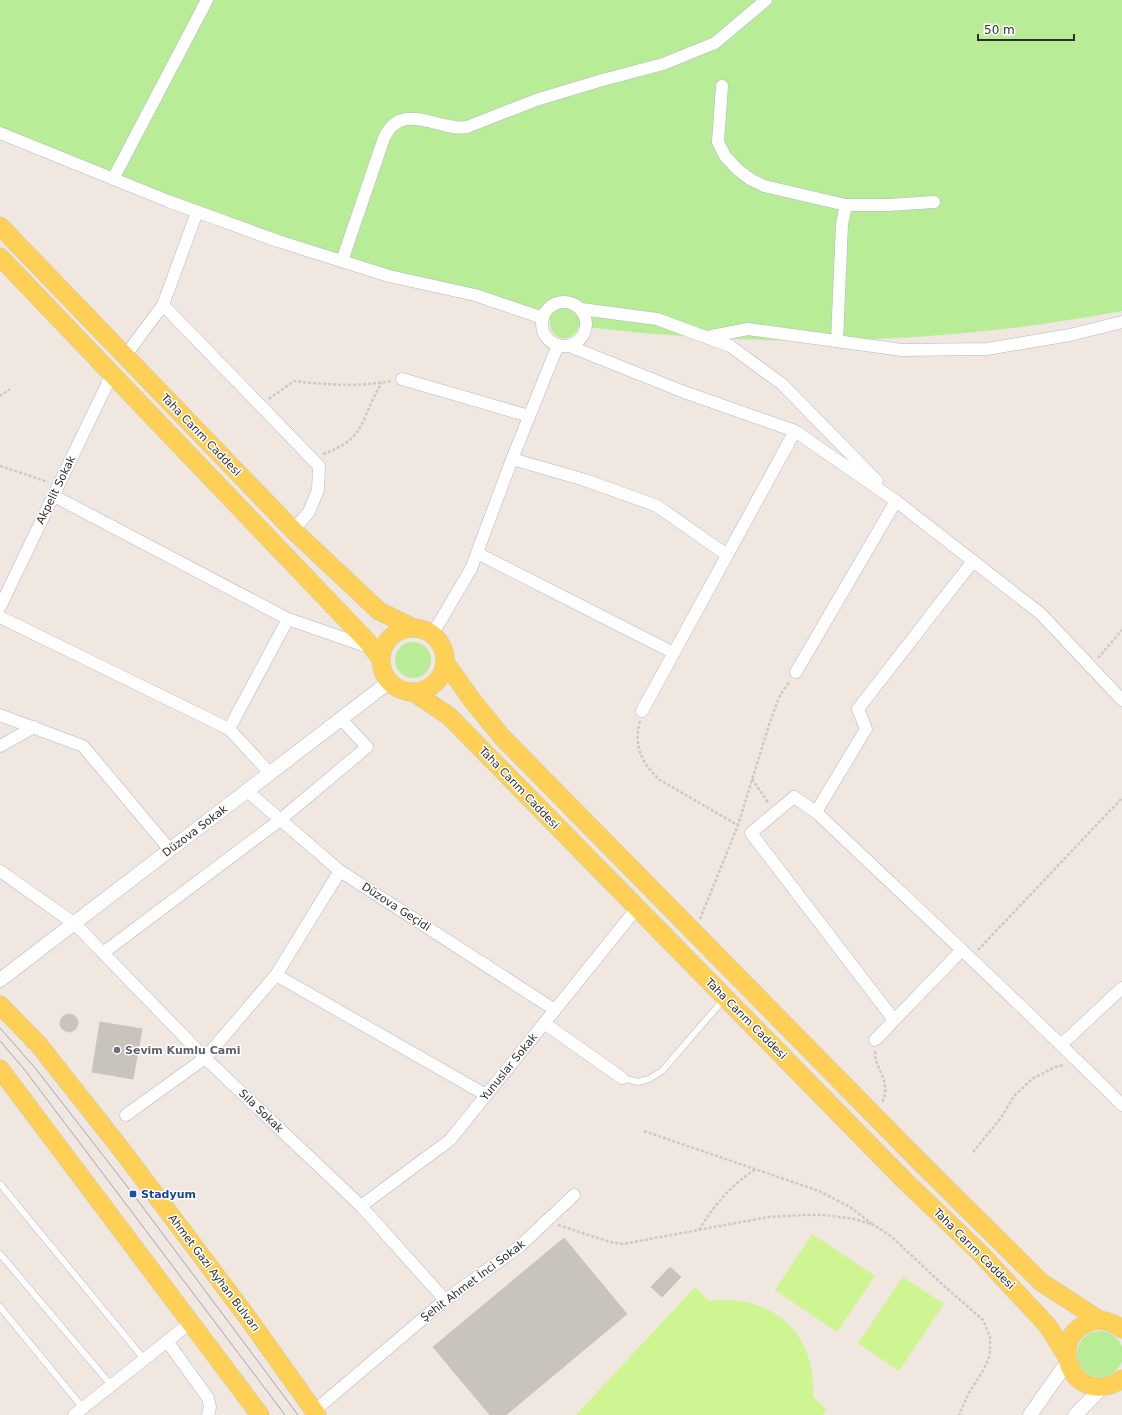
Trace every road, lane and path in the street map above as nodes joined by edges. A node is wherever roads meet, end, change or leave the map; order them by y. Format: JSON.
{"nodes":[{"id":1,"x":207,"y":0,"type":"edge"},
{"id":2,"x":766,"y":0,"type":"edge"},
{"id":3,"x":722,"y":86,"type":"dead end"},
{"id":4,"x":0,"y":133,"type":"edge"},
{"id":5,"x":113,"y":179,"type":"junction"},
{"id":6,"x":934,"y":202,"type":"dead end"},
{"id":7,"x":846,"y":205,"type":"junction"},
{"id":8,"x":197,"y":212,"type":"junction"},
{"id":9,"x":0,"y":226,"type":"edge"},
{"id":10,"x":0,"y":257,"type":"edge"},
{"id":11,"x":342,"y":260,"type":"junction"},
{"id":12,"x":163,"y":305,"type":"junction"},
{"id":13,"x":581,"y":309,"type":"junction"},
{"id":14,"x":543,"y":318,"type":"junction"},
{"id":15,"x":1122,"y":322,"type":"edge"},
{"id":16,"x":707,"y":337,"type":"junction"},
{"id":17,"x":837,"y":341,"type":"junction"},
{"id":18,"x":563,"y":346,"type":"junction"},
{"id":19,"x":125,"y":356,"type":"junction"},
{"id":20,"x":112,"y":374,"type":"junction"},
{"id":21,"x":402,"y":379,"type":"dead end"},
{"id":22,"x":10,"y":389,"type":"dead end"},
{"id":23,"x":0,"y":396,"type":"edge"},
{"id":24,"x":260,"y":406,"type":"junction"},
{"id":25,"x":529,"y":416,"type":"junction"},
{"id":26,"x":795,"y":431,"type":"junction"},
{"id":27,"x":312,"y":458,"type":"junction"},
{"id":28,"x":512,"y":459,"type":"junction"},
{"id":29,"x":0,"y":466,"type":"edge"},
{"id":30,"x":56,"y":491,"type":"junction"},
{"id":31,"x":896,"y":501,"type":"junction"},
{"id":32,"x":293,"y":530,"type":"junction"},
{"id":33,"x":477,"y":553,"type":"junction"},
{"id":34,"x":727,"y":555,"type":"junction"},
{"id":35,"x":973,"y":561,"type":"junction"},
{"id":36,"x":0,"y":607,"type":"edge"},
{"id":37,"x":0,"y":617,"type":"edge"},
{"id":38,"x":288,"y":619,"type":"junction"},
{"id":39,"x":414,"y":628,"type":"junction"},
{"id":40,"x":1122,"y":630,"type":"edge"},
{"id":41,"x":432,"y":635,"type":"junction"},
{"id":42,"x":377,"y":653,"type":"junction"},
{"id":43,"x":674,"y":653,"type":"junction"},
{"id":44,"x":445,"y":662,"type":"junction"},
{"id":45,"x":1091,"y":667,"type":"junction"},
{"id":46,"x":796,"y":672,"type":"joint"},
{"id":47,"x":389,"y":682,"type":"junction"},
{"id":48,"x":413,"y":692,"type":"junction"},
{"id":49,"x":1122,"y":700,"type":"edge"},
{"id":50,"x":642,"y":711,"type":"joint"},
{"id":51,"x":0,"y":715,"type":"edge"},
{"id":52,"x":341,"y":719,"type":"junction"},
{"id":53,"x":34,"y":727,"type":"junction"},
{"id":54,"x":229,"y":729,"type":"junction"},
{"id":55,"x":0,"y":746,"type":"edge"},
{"id":56,"x":270,"y":773,"type":"junction"},
{"id":57,"x":752,"y":779,"type":"junction"},
{"id":58,"x":247,"y":791,"type":"junction"},
{"id":59,"x":1122,"y":798,"type":"edge"},
{"id":60,"x":816,"y":812,"type":"junction"},
{"id":61,"x":775,"y":813,"type":"junction"},
{"id":62,"x":280,"y":820,"type":"junction"},
{"id":63,"x":738,"y":825,"type":"junction"},
{"id":64,"x":170,"y":850,"type":"junction"},
{"id":65,"x":0,"y":871,"type":"edge"},
{"id":66,"x":340,"y":871,"type":"junction"},
{"id":67,"x":637,"y":908,"type":"junction"},
{"id":68,"x":75,"y":924,"type":"junction"},
{"id":69,"x":694,"y":932,"type":"junction"},
{"id":70,"x":103,"y":953,"type":"junction"},
{"id":71,"x":966,"y":954,"type":"junction"},
{"id":72,"x":276,"y":975,"type":"junction"},
{"id":73,"x":0,"y":980,"type":"edge"},
{"id":74,"x":1122,"y":988,"type":"edge"},
{"id":75,"x":725,"y":998,"type":"junction"},
{"id":76,"x":0,"y":1005,"type":"edge"},
{"id":77,"x":555,"y":1010,"type":"junction"},
{"id":78,"x":894,"y":1020,"type":"junction"},
{"id":79,"x":544,"y":1023,"type":"junction"},
{"id":80,"x":874,"y":1040,"type":"joint"},
{"id":81,"x":1062,"y":1044,"type":"junction"},
{"id":82,"x":205,"y":1058,"type":"junction"},
{"id":83,"x":1080,"y":1062,"type":"junction"},
{"id":84,"x":0,"y":1069,"type":"edge"},
{"id":85,"x":622,"y":1078,"type":"joint"},
{"id":86,"x":486,"y":1095,"type":"junction"},
{"id":87,"x":1122,"y":1105,"type":"edge"},
{"id":88,"x":126,"y":1115,"type":"dead end"},
{"id":89,"x":874,"y":1115,"type":"junction"},
{"id":90,"x":644,"y":1131,"type":"dead end"},
{"id":91,"x":973,"y":1152,"type":"dead end"},
{"id":92,"x":756,"y":1169,"type":"junction"},
{"id":93,"x":0,"y":1184,"type":"edge"},
{"id":94,"x":574,"y":1195,"type":"dead end"},
{"id":95,"x":360,"y":1206,"type":"junction"},
{"id":96,"x":547,"y":1221,"type":"junction"},
{"id":97,"x":874,"y":1225,"type":"junction"},
{"id":98,"x":698,"y":1230,"type":"junction"},
{"id":99,"x":0,"y":1254,"type":"edge"},
{"id":100,"x":445,"y":1300,"type":"junction"},
{"id":101,"x":0,"y":1307,"type":"edge"},
{"id":102,"x":1113,"y":1321,"type":"edge"},
{"id":103,"x":190,"y":1322,"type":"junction"},
{"id":104,"x":167,"y":1341,"type":"junction"},
{"id":105,"x":144,"y":1359,"type":"junction"},
{"id":106,"x":1067,"y":1359,"type":"junction"},
{"id":107,"x":111,"y":1385,"type":"junction"},
{"id":108,"x":1115,"y":1387,"type":"edge"},
{"id":109,"x":78,"y":1411,"type":"edge"},
{"id":110,"x":316,"y":1413,"type":"edge"},
{"id":111,"x":208,"y":1415,"type":"edge"},
{"id":112,"x":260,"y":1415,"type":"edge"},
{"id":113,"x":958,"y":1415,"type":"edge"},
{"id":114,"x":1030,"y":1415,"type":"edge"},
{"id":115,"x":1075,"y":1415,"type":"edge"}],
"edges":[{"from":1,"to":5,"type":"street"},
{"from":2,"to":11,"type":"street"},
{"from":3,"to":7,"type":"street"},
{"from":4,"to":5,"type":"street"},
{"from":5,"to":8,"type":"street"},
{"from":6,"to":7,"type":"street"},
{"from":7,"to":17,"type":"street"},
{"from":8,"to":11,"type":"street"},
{"from":8,"to":12,"type":"street"},
{"from":9,"to":19,"type":"main road","name":"Taha Carım Caddesi"},
{"from":10,"to":20,"type":"main road","name":"Taha Carım Caddesi"},
{"from":11,"to":14,"type":"street"},
{"from":12,"to":19,"type":"street"},
{"from":12,"to":24,"type":"street"},
{"from":13,"to":14,"type":"street"},
{"from":13,"to":16,"type":"street"},
{"from":13,"to":18,"type":"street"},
{"from":14,"to":18,"type":"street"},
{"from":15,"to":17,"type":"street"},
{"from":16,"to":17,"type":"street"},
{"from":16,"to":31,"type":"street"},
{"from":18,"to":25,"type":"street"},
{"from":18,"to":26,"type":"street"},
{"from":19,"to":32,"type":"main road","name":"Taha Carım Caddesi"},
{"from":20,"to":30,"type":"street","name":"Akpelit Sokak"},
{"from":20,"to":42,"type":"main road","name":"Taha Carım Caddesi"},
{"from":21,"to":25,"type":"street"},
{"from":22,"to":23,"type":"path"},
{"from":24,"to":27,"type":"street"},
{"from":24,"to":27,"type":"path"},
{"from":25,"to":28,"type":"street"},
{"from":26,"to":31,"type":"street"},
{"from":26,"to":34,"type":"street"},
{"from":27,"to":32,"type":"street"},
{"from":28,"to":33,"type":"street"},
{"from":28,"to":34,"type":"street"},
{"from":29,"to":30,"type":"path"},
{"from":30,"to":36,"type":"street","name":"Akpelit Sokak"},
{"from":30,"to":38,"type":"street"},
{"from":31,"to":35,"type":"street"},
{"from":31,"to":46,"type":"street"},
{"from":32,"to":39,"type":"main road","name":"Taha Carım Caddesi"},
{"from":33,"to":41,"type":"street"},
{"from":33,"to":43,"type":"street"},
{"from":34,"to":43,"type":"street"},
{"from":35,"to":45,"type":"street"},
{"from":35,"to":60,"type":"street"},
{"from":37,"to":54,"type":"street"},
{"from":38,"to":42,"type":"street"},
{"from":38,"to":54,"type":"street"},
{"from":39,"to":41,"type":"main road"},
{"from":39,"to":42,"type":"main road"},
{"from":40,"to":45,"type":"path"},
{"from":41,"to":44,"type":"main road"},
{"from":42,"to":47,"type":"main road"},
{"from":43,"to":50,"type":"street"},
{"from":44,"to":48,"type":"main road"},
{"from":44,"to":69,"type":"main road"},
{"from":45,"to":49,"type":"street"},
{"from":46,"to":57,"type":"path"},
{"from":47,"to":48,"type":"main road"},
{"from":47,"to":52,"type":"street","name":"Düzova Sokak"},
{"from":48,"to":67,"type":"main road","name":"Taha Carım Caddesi"},
{"from":50,"to":63,"type":"path"},
{"from":51,"to":53,"type":"street"},
{"from":52,"to":56,"type":"street","name":"Düzova Sokak"},
{"from":52,"to":62,"type":"street"},
{"from":53,"to":55,"type":"street"},
{"from":53,"to":64,"type":"street"},
{"from":54,"to":56,"type":"street"},
{"from":56,"to":58,"type":"street","name":"Düzova Sokak"},
{"from":57,"to":61,"type":"path"},
{"from":57,"to":63,"type":"path"},
{"from":58,"to":62,"type":"street","name":"Düzova Geçidi"},
{"from":58,"to":64,"type":"street","name":"Düzova Sokak"},
{"from":59,"to":71,"type":"path"},
{"from":60,"to":61,"type":"street"},
{"from":60,"to":71,"type":"street"},
{"from":61,"to":78,"type":"street"},
{"from":62,"to":66,"type":"street","name":"Düzova Geçidi"},
{"from":62,"to":70,"type":"street"},
{"from":63,"to":69,"type":"path"},
{"from":64,"to":68,"type":"street","name":"Düzova Sokak"},
{"from":65,"to":68,"type":"street","name":"Sıla Sokak"},
{"from":66,"to":72,"type":"street"},
{"from":66,"to":77,"type":"street","name":"Düzova Geçidi"},
{"from":67,"to":75,"type":"main road","name":"Taha Carım Caddesi"},
{"from":67,"to":77,"type":"street","name":"Yunuslar Sokak"},
{"from":68,"to":70,"type":"street","name":"Sıla Sokak"},
{"from":68,"to":73,"type":"street","name":"Düzova Sokak"},
{"from":69,"to":89,"type":"main road"},
{"from":70,"to":82,"type":"street","name":"Sıla Sokak"},
{"from":71,"to":78,"type":"street"},
{"from":71,"to":81,"type":"street"},
{"from":72,"to":82,"type":"street"},
{"from":72,"to":86,"type":"street"},
{"from":74,"to":81,"type":"street"},
{"from":75,"to":85,"type":"lane"},
{"from":75,"to":106,"type":"main road","name":"Taha Carım Caddesi"},
{"from":76,"to":110,"type":"main road","name":"Ahmet Gazi Ayhan Bulvarı"},
{"from":77,"to":79,"type":"street","name":"Yunuslar Sokak"},
{"from":78,"to":80,"type":"street"},
{"from":79,"to":85,"type":"street"},
{"from":79,"to":86,"type":"street","name":"Yunuslar Sokak"},
{"from":80,"to":89,"type":"path"},
{"from":81,"to":83,"type":"street"},
{"from":82,"to":88,"type":"street"},
{"from":82,"to":95,"type":"street","name":"Sıla Sokak"},
{"from":83,"to":87,"type":"street"},
{"from":83,"to":91,"type":"path"},
{"from":84,"to":103,"type":"main road"},
{"from":86,"to":95,"type":"street","name":"Yunuslar Sokak"},
{"from":89,"to":102,"type":"main road"},
{"from":90,"to":92,"type":"path"},
{"from":92,"to":97,"type":"path"},
{"from":92,"to":98,"type":"path"},
{"from":93,"to":105,"type":"lane"},
{"from":94,"to":96,"type":"street","name":"Şehit Ahmet İnci Sokak"},
{"from":95,"to":100,"type":"street","name":"Sıla Sokak"},
{"from":96,"to":98,"type":"path"},
{"from":96,"to":100,"type":"street","name":"Şehit Ahmet İnci Sokak"},
{"from":97,"to":98,"type":"path"},
{"from":97,"to":113,"type":"path"},
{"from":99,"to":107,"type":"lane"},
{"from":100,"to":110,"type":"street","name":"Şehit Ahmet İnci Sokak"},
{"from":101,"to":109,"type":"lane"},
{"from":102,"to":106,"type":"main road"},
{"from":103,"to":104,"type":"street"},
{"from":103,"to":112,"type":"main road"},
{"from":104,"to":105,"type":"street"},
{"from":104,"to":111,"type":"street"},
{"from":105,"to":107,"type":"street"},
{"from":106,"to":108,"type":"main road","name":"Taha Carım Caddesi"},
{"from":106,"to":114,"type":"street"},
{"from":107,"to":109,"type":"street"},
{"from":108,"to":115,"type":"street"}]}
